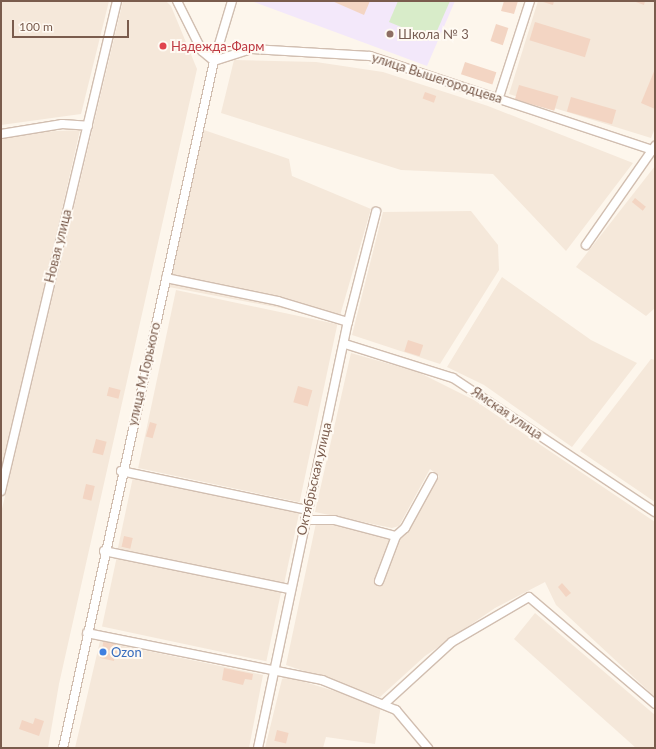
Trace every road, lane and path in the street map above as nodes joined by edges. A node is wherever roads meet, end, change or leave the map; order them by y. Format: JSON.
{"nodes":[{"id":1,"x":117,"y":1,"type":"edge"},
{"id":2,"x":177,"y":1,"type":"edge"},
{"id":3,"x":232,"y":1,"type":"edge"},
{"id":4,"x":530,"y":1,"type":"edge"},
{"id":5,"x":214,"y":61,"type":"junction"},
{"id":6,"x":499,"y":98,"type":"junction"},
{"id":7,"x":88,"y":126,"type":"junction"},
{"id":8,"x":1,"y":134,"type":"edge"},
{"id":9,"x":654,"y":149,"type":"edge"},
{"id":10,"x":376,"y":212,"type":"dead end"},
{"id":11,"x":586,"y":245,"type":"dead end"},
{"id":12,"x":166,"y":278,"type":"junction"},
{"id":13,"x":348,"y":322,"type":"junction"},
{"id":14,"x":345,"y":344,"type":"junction"},
{"id":15,"x":121,"y":471,"type":"junction"},
{"id":16,"x":433,"y":477,"type":"dead end"},
{"id":17,"x":1,"y":491,"type":"edge"},
{"id":18,"x":308,"y":510,"type":"junction"},
{"id":19,"x":655,"y":512,"type":"edge"},
{"id":20,"x":305,"y":520,"type":"junction"},
{"id":21,"x":396,"y":536,"type":"junction"},
{"id":22,"x":104,"y":551,"type":"junction"},
{"id":23,"x":379,"y":581,"type":"dead end"},
{"id":24,"x":289,"y":589,"type":"junction"},
{"id":25,"x":86,"y":633,"type":"junction"},
{"id":26,"x":274,"y":671,"type":"junction"},
{"id":27,"x":384,"y":704,"type":"junction"},
{"id":28,"x":655,"y":704,"type":"edge"},
{"id":29,"x":63,"y":748,"type":"edge"},
{"id":30,"x":258,"y":748,"type":"edge"},
{"id":31,"x":428,"y":748,"type":"edge"}],
"edges":[{"from":1,"to":7,"type":"street","name":"Новая улица"},
{"from":2,"to":5,"type":"street"},
{"from":3,"to":5,"type":"street","name":"улица М.Горького"},
{"from":4,"to":6,"type":"street"},
{"from":5,"to":6,"type":"street","name":"улица Вышегородцева"},
{"from":5,"to":12,"type":"street","name":"улица М.Горького"},
{"from":6,"to":9,"type":"street","name":"улица Вышегородцева"},
{"from":7,"to":8,"type":"street"},
{"from":7,"to":17,"type":"street","name":"Новая улица"},
{"from":9,"to":11,"type":"street"},
{"from":10,"to":13,"type":"street","name":"Октябрьская улица"},
{"from":12,"to":13,"type":"street"},
{"from":12,"to":15,"type":"street","name":"улица М.Горького"},
{"from":13,"to":14,"type":"street","name":"Октябрьская улица"},
{"from":14,"to":18,"type":"street","name":"Октябрьская улица"},
{"from":14,"to":19,"type":"street","name":"Ямская улица"},
{"from":15,"to":18,"type":"street"},
{"from":15,"to":22,"type":"street","name":"улица М.Горького"},
{"from":16,"to":21,"type":"street"},
{"from":18,"to":20,"type":"street","name":"Октябрьская улица"},
{"from":20,"to":21,"type":"street"},
{"from":20,"to":24,"type":"street","name":"Октябрьская улица"},
{"from":21,"to":23,"type":"street"},
{"from":22,"to":24,"type":"street"},
{"from":22,"to":25,"type":"street","name":"улица М.Горького"},
{"from":24,"to":26,"type":"street","name":"Октябрьская улица"},
{"from":25,"to":26,"type":"street"},
{"from":25,"to":29,"type":"street","name":"улица М.Горького"},
{"from":26,"to":27,"type":"street"},
{"from":26,"to":30,"type":"street","name":"Октябрьская улица"},
{"from":27,"to":28,"type":"street"},
{"from":27,"to":31,"type":"street"}]}
